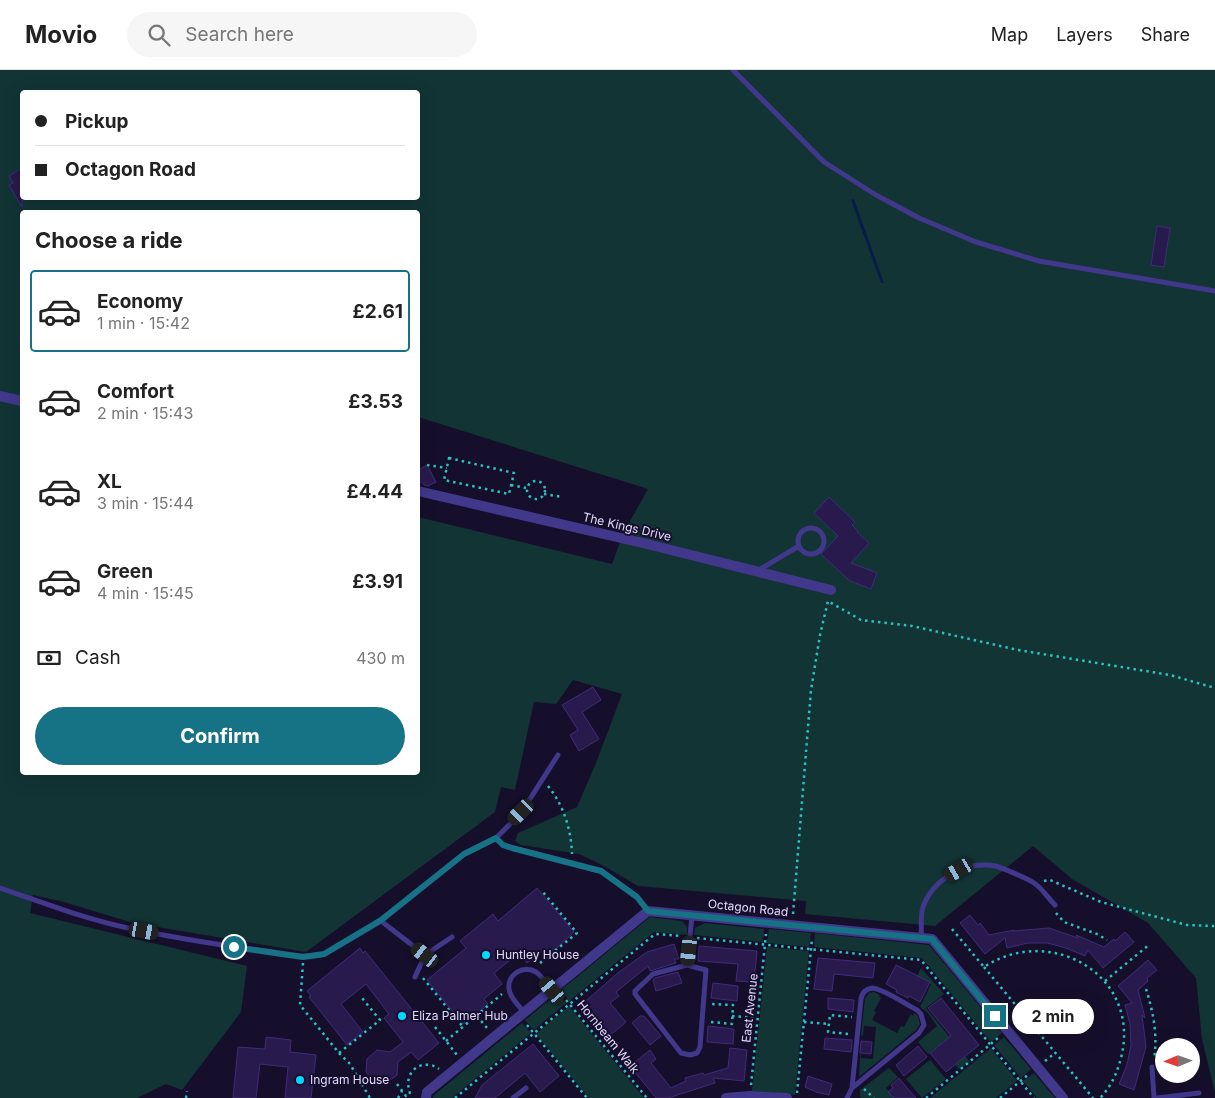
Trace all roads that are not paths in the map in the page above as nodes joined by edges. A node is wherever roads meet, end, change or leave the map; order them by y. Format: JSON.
{"nodes":[{"id":1,"x":733,"y":70,"type":"edge"},
{"id":2,"x":1215,"y":291,"type":"edge"},
{"id":3,"x":0,"y":396,"type":"edge"},
{"id":4,"x":20,"y":401,"type":"edge"},
{"id":5,"x":420,"y":491,"type":"edge"},
{"id":6,"x":799,"y":546,"type":"junction"},
{"id":7,"x":758,"y":571,"type":"junction"},
{"id":8,"x":831,"y":590,"type":"dead end"},
{"id":9,"x":558,"y":756,"type":"dead end"},
{"id":10,"x":496,"y":838,"type":"junction"},
{"id":11,"x":0,"y":888,"type":"edge"},
{"id":12,"x":1054,"y":905,"type":"road end"},
{"id":13,"x":648,"y":911,"type":"junction"},
{"id":14,"x":692,"y":915,"type":"junction"},
{"id":15,"x":381,"y":920,"type":"junction"},
{"id":16,"x":452,"y":938,"type":"dead end"},
{"id":17,"x":921,"y":938,"type":"junction"},
{"id":18,"x":425,"y":955,"type":"junction"},
{"id":19,"x":687,"y":964,"type":"junction"},
{"id":20,"x":415,"y":977,"type":"road end"},
{"id":21,"x":554,"y":988,"type":"junction"},
{"id":22,"x":522,"y":1014,"type":"junction"},
{"id":23,"x":1152,"y":1067,"type":"road end"},
{"id":24,"x":526,"y":1088,"type":"dead end"},
{"id":25,"x":852,"y":1088,"type":"junction"},
{"id":26,"x":1199,"y":1093,"type":"dead end"},
{"id":27,"x":426,"y":1098,"type":"edge"},
{"id":28,"x":513,"y":1098,"type":"edge"},
{"id":29,"x":726,"y":1098,"type":"edge"},
{"id":30,"x":787,"y":1098,"type":"edge"},
{"id":31,"x":847,"y":1098,"type":"edge"},
{"id":32,"x":1063,"y":1098,"type":"edge"},
{"id":33,"x":1156,"y":1098,"type":"edge"}],
"edges":[{"from":1,"to":2,"type":"lane"},
{"from":3,"to":4,"type":"street"},
{"from":5,"to":7,"type":"street","name":"The Kings Drive"},
{"from":6,"to":6,"type":"lane"},
{"from":6,"to":7,"type":"lane"},
{"from":7,"to":8,"type":"street","name":"The Kings Drive"},
{"from":9,"to":10,"type":"lane"},
{"from":10,"to":13,"type":"lane"},
{"from":10,"to":15,"type":"lane"},
{"from":11,"to":15,"type":"lane"},
{"from":12,"to":17,"type":"lane"},
{"from":13,"to":14,"type":"street","name":"Octagon Road"},
{"from":13,"to":21,"type":"street"},
{"from":14,"to":17,"type":"street","name":"Octagon Road"},
{"from":14,"to":19,"type":"lane"},
{"from":15,"to":18,"type":"lane"},
{"from":16,"to":18,"type":"lane"},
{"from":17,"to":32,"type":"street","name":"Octagon Road"},
{"from":18,"to":20,"type":"lane"},
{"from":19,"to":19,"type":"lane"},
{"from":21,"to":22,"type":"street"},
{"from":21,"to":22,"type":"lane"},
{"from":22,"to":27,"type":"street"},
{"from":23,"to":33,"type":"lane"},
{"from":24,"to":28,"type":"lane"},
{"from":25,"to":25,"type":"lane"},
{"from":25,"to":31,"type":"lane"},
{"from":26,"to":33,"type":"lane"},
{"from":29,"to":30,"type":"street"}]}
